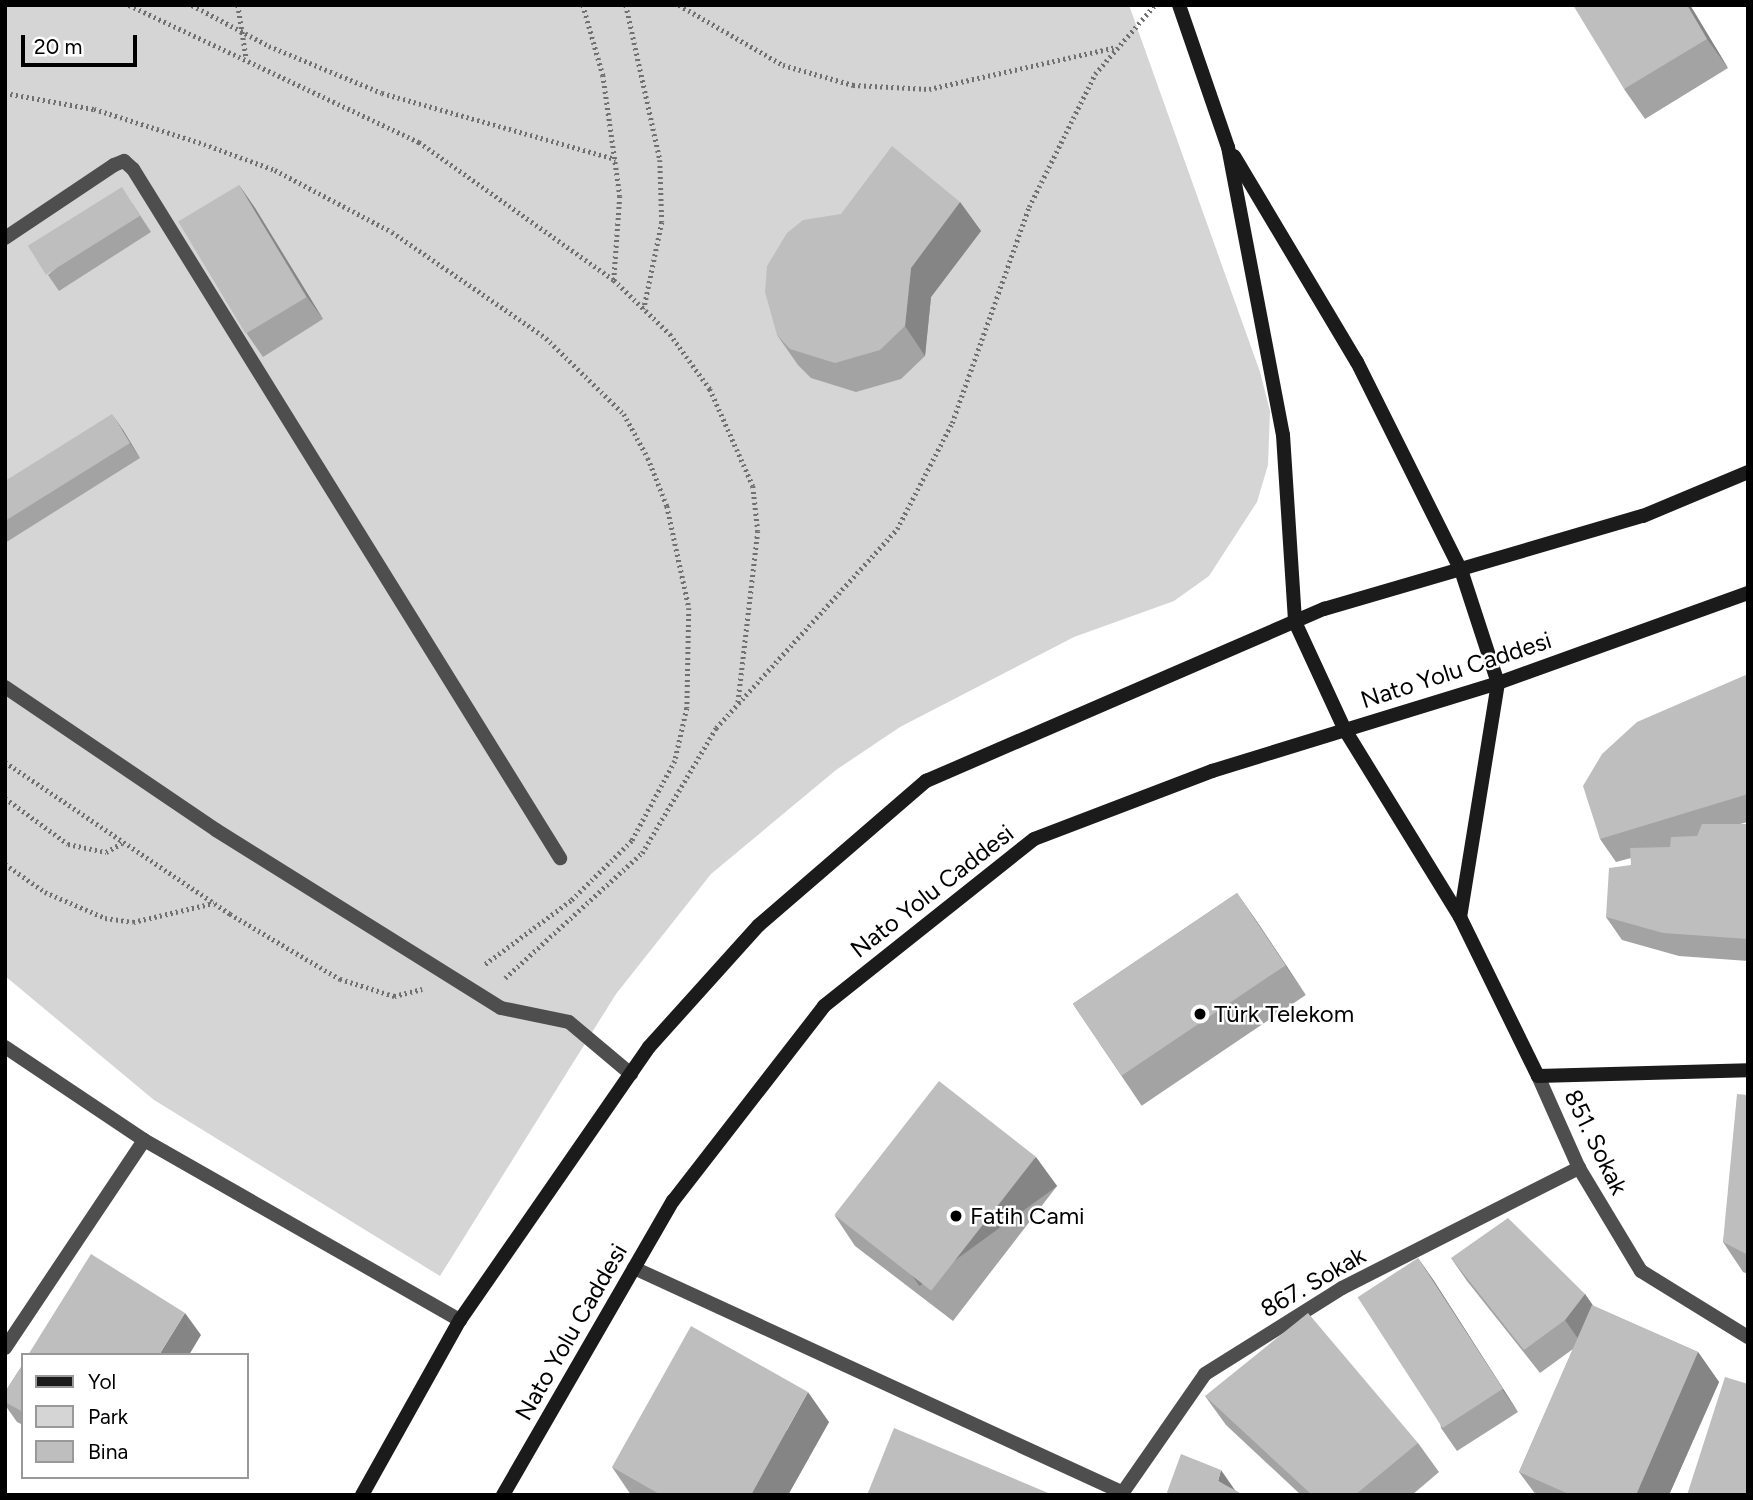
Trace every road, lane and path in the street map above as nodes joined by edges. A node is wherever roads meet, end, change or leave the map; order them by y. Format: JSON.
{"nodes":[{"id":1,"x":129,"y":5,"type":"edge"},
{"id":2,"x":192,"y":5,"type":"edge"},
{"id":3,"x":238,"y":5,"type":"edge"},
{"id":4,"x":583,"y":5,"type":"edge"},
{"id":5,"x":626,"y":5,"type":"edge"},
{"id":6,"x":679,"y":5,"type":"edge"},
{"id":7,"x":1154,"y":5,"type":"edge"},
{"id":8,"x":1179,"y":5,"type":"edge"},
{"id":9,"x":244,"y":33,"type":"junction"},
{"id":10,"x":1114,"y":48,"type":"junction"},
{"id":11,"x":246,"y":56,"type":"junction"},
{"id":12,"x":5,"y":93,"type":"edge"},
{"id":13,"x":1228,"y":147,"type":"junction"},
{"id":14,"x":615,"y":159,"type":"junction"},
{"id":15,"x":5,"y":239,"type":"edge"},
{"id":16,"x":614,"y":280,"type":"junction"},
{"id":17,"x":644,"y":309,"type":"junction"},
{"id":18,"x":1748,"y":472,"type":"edge"},
{"id":19,"x":1462,"y":573,"type":"junction"},
{"id":20,"x":1748,"y":593,"type":"edge"},
{"id":21,"x":1295,"y":622,"type":"junction"},
{"id":22,"x":1497,"y":683,"type":"junction"},
{"id":23,"x":5,"y":687,"type":"edge"},
{"id":24,"x":738,"y":704,"type":"junction"},
{"id":25,"x":1345,"y":730,"type":"junction"},
{"id":26,"x":5,"y":762,"type":"edge"},
{"id":27,"x":5,"y":798,"type":"edge"},
{"id":28,"x":122,"y":843,"type":"junction"},
{"id":29,"x":560,"y":858,"type":"dead end"},
{"id":30,"x":5,"y":864,"type":"edge"},
{"id":31,"x":214,"y":903,"type":"junction"},
{"id":32,"x":1460,"y":917,"type":"junction"},
{"id":33,"x":455,"y":979,"type":"junction"},
{"id":34,"x":482,"y":996,"type":"junction"},
{"id":35,"x":5,"y":1047,"type":"edge"},
{"id":36,"x":1748,"y":1070,"type":"edge"},
{"id":37,"x":631,"y":1074,"type":"junction"},
{"id":38,"x":1538,"y":1076,"type":"junction"},
{"id":39,"x":144,"y":1140,"type":"junction"},
{"id":40,"x":1579,"y":1168,"type":"junction"},
{"id":41,"x":634,"y":1268,"type":"junction"},
{"id":42,"x":460,"y":1320,"type":"junction"},
{"id":43,"x":1748,"y":1337,"type":"edge"},
{"id":44,"x":5,"y":1348,"type":"edge"},
{"id":45,"x":1121,"y":1493,"type":"edge"},
{"id":46,"x":362,"y":1495,"type":"edge"},
{"id":47,"x":503,"y":1495,"type":"edge"}],
"edges":[{"from":1,"to":11,"type":"path"},
{"from":2,"to":9,"type":"path"},
{"from":3,"to":9,"type":"path"},
{"from":4,"to":14,"type":"path"},
{"from":5,"to":17,"type":"path"},
{"from":6,"to":10,"type":"path"},
{"from":7,"to":10,"type":"path"},
{"from":8,"to":13,"type":"main road"},
{"from":9,"to":11,"type":"path"},
{"from":9,"to":14,"type":"path"},
{"from":10,"to":24,"type":"path"},
{"from":11,"to":16,"type":"path"},
{"from":12,"to":33,"type":"path"},
{"from":13,"to":19,"type":"main road"},
{"from":13,"to":21,"type":"main road"},
{"from":14,"to":16,"type":"path"},
{"from":15,"to":29,"type":"street"},
{"from":16,"to":17,"type":"path"},
{"from":17,"to":24,"type":"path"},
{"from":18,"to":19,"type":"main road"},
{"from":19,"to":21,"type":"main road"},
{"from":19,"to":22,"type":"main road"},
{"from":20,"to":22,"type":"main road","name":"Nato Yolu Caddesi"},
{"from":21,"to":25,"type":"main road","name":"851. Sokak"},
{"from":21,"to":37,"type":"main road"},
{"from":22,"to":25,"type":"main road","name":"Nato Yolu Caddesi"},
{"from":22,"to":32,"type":"main road"},
{"from":23,"to":33,"type":"street"},
{"from":24,"to":34,"type":"path"},
{"from":25,"to":32,"type":"main road","name":"851. Sokak"},
{"from":25,"to":41,"type":"main road","name":"Nato Yolu Caddesi"},
{"from":26,"to":28,"type":"path"},
{"from":27,"to":28,"type":"path"},
{"from":28,"to":31,"type":"path"},
{"from":30,"to":31,"type":"path"},
{"from":31,"to":33,"type":"path"},
{"from":32,"to":38,"type":"main road","name":"851. Sokak"},
{"from":33,"to":34,"type":"street"},
{"from":34,"to":37,"type":"street"},
{"from":35,"to":39,"type":"street"},
{"from":36,"to":38,"type":"main road"},
{"from":37,"to":42,"type":"main road"},
{"from":38,"to":40,"type":"street","name":"851. Sokak"},
{"from":39,"to":42,"type":"street"},
{"from":39,"to":44,"type":"street"},
{"from":40,"to":43,"type":"street","name":"851. Sokak"},
{"from":40,"to":45,"type":"street","name":"867. Sokak"},
{"from":41,"to":45,"type":"street"},
{"from":41,"to":47,"type":"main road","name":"Nato Yolu Caddesi"},
{"from":42,"to":46,"type":"main road"}]}
